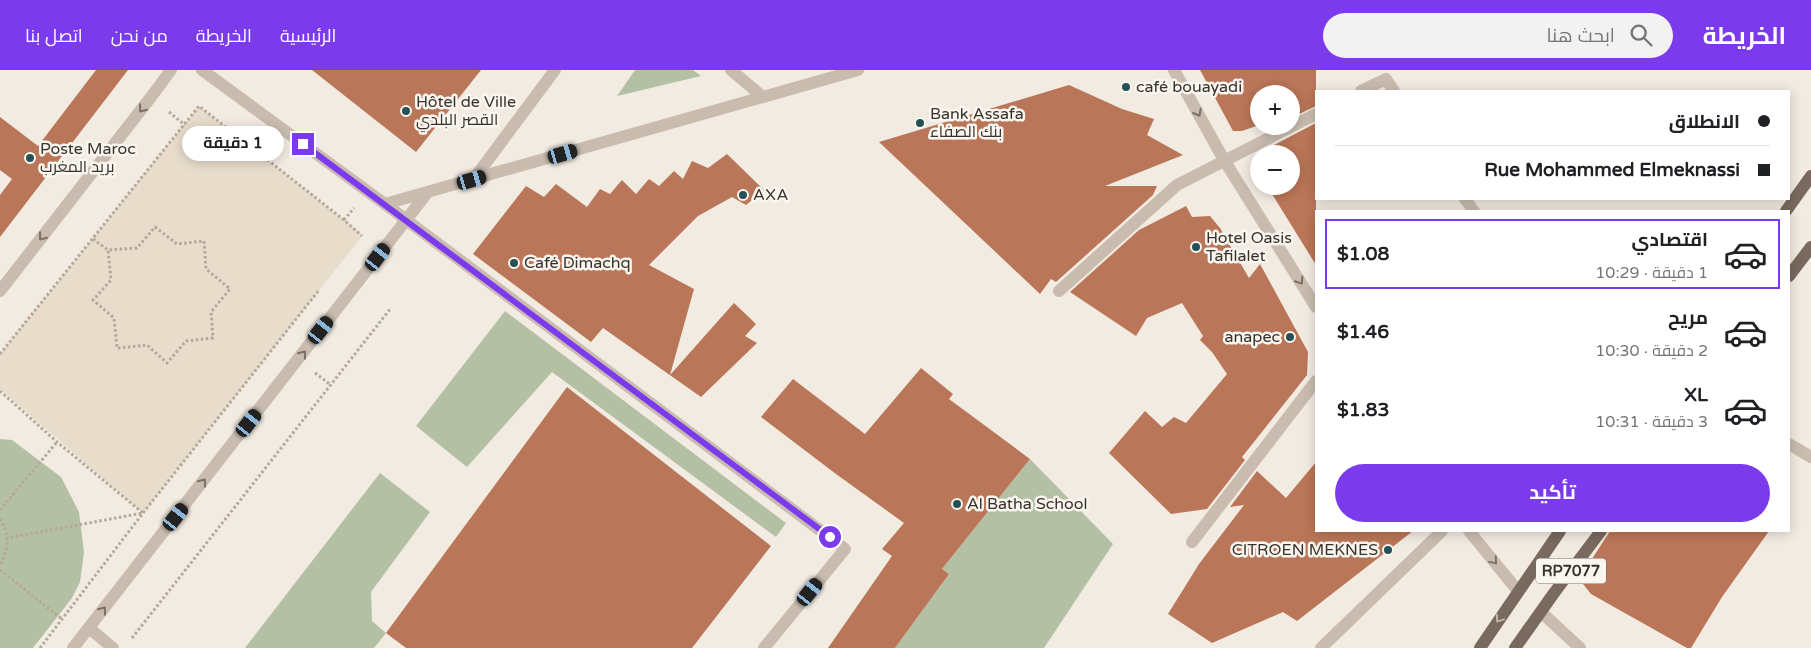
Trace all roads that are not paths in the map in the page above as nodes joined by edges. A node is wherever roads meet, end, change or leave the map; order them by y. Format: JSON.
{"nodes":[{"id":1,"x":171,"y":70,"type":"edge"},
{"id":2,"x":202,"y":70,"type":"edge"},
{"id":3,"x":554,"y":70,"type":"edge"},
{"id":4,"x":732,"y":70,"type":"edge"},
{"id":5,"x":858,"y":70,"type":"edge"},
{"id":6,"x":1174,"y":70,"type":"edge"},
{"id":7,"x":1363,"y":90,"type":"edge"},
{"id":8,"x":1393,"y":90,"type":"edge"},
{"id":9,"x":764,"y":97,"type":"junction"},
{"id":10,"x":1315,"y":114,"type":"edge"},
{"id":11,"x":1224,"y":160,"type":"junction"},
{"id":12,"x":1811,"y":176,"type":"edge"},
{"id":13,"x":472,"y":180,"type":"junction"},
{"id":14,"x":427,"y":193,"type":"junction"},
{"id":15,"x":385,"y":204,"type":"junction"},
{"id":16,"x":1787,"y":210,"type":"edge"},
{"id":17,"x":406,"y":220,"type":"junction"},
{"id":18,"x":1811,"y":247,"type":"edge"},
{"id":19,"x":1790,"y":275,"type":"edge"},
{"id":20,"x":0,"y":291,"type":"edge"},
{"id":21,"x":1059,"y":291,"type":"dead end"},
{"id":22,"x":1315,"y":305,"type":"edge"},
{"id":23,"x":1315,"y":382,"type":"edge"},
{"id":24,"x":1790,"y":445,"type":"edge"},
{"id":25,"x":1811,"y":456,"type":"edge"},
{"id":26,"x":1441,"y":532,"type":"edge"},
{"id":27,"x":1470,"y":532,"type":"edge"},
{"id":28,"x":1559,"y":532,"type":"edge"},
{"id":29,"x":1600,"y":532,"type":"edge"},
{"id":30,"x":1192,"y":542,"type":"dead end"},
{"id":31,"x":1518,"y":590,"type":"junction"},
{"id":32,"x":1541,"y":612,"type":"junction"},
{"id":33,"x":89,"y":628,"type":"junction"},
{"id":34,"x":73,"y":648,"type":"edge"},
{"id":35,"x":113,"y":648,"type":"edge"},
{"id":36,"x":764,"y":648,"type":"edge"},
{"id":37,"x":1321,"y":648,"type":"edge"},
{"id":38,"x":1480,"y":648,"type":"edge"},
{"id":39,"x":1515,"y":648,"type":"edge"},
{"id":40,"x":1580,"y":648,"type":"edge"}],
"edges":[{"from":1,"to":20,"type":"street","one_way":true},
{"from":2,"to":15,"type":"street"},
{"from":3,"to":13,"type":"street"},
{"from":4,"to":9,"type":"street"},
{"from":5,"to":9,"type":"street"},
{"from":6,"to":11,"type":"street","one_way":true},
{"from":7,"to":8,"type":"street"},
{"from":9,"to":13,"type":"street"},
{"from":10,"to":11,"type":"street"},
{"from":11,"to":21,"type":"street"},
{"from":11,"to":22,"type":"street","one_way":true},
{"from":12,"to":16,"type":"main road"},
{"from":13,"to":14,"type":"street"},
{"from":14,"to":15,"type":"street"},
{"from":14,"to":17,"type":"street"},
{"from":15,"to":17,"type":"street"},
{"from":33,"to":17,"type":"street","one_way":true},
{"from":17,"to":36,"type":"street"},
{"from":18,"to":19,"type":"main road"},
{"from":23,"to":30,"type":"street"},
{"from":24,"to":25,"type":"street"},
{"from":26,"to":37,"type":"street"},
{"from":27,"to":31,"type":"street","one_way":true},
{"from":28,"to":31,"type":"main road","number":"RP7077"},
{"from":29,"to":32,"type":"main road","number":"RP7077"},
{"from":31,"to":38,"type":"main road","number":"RP7077","one_way":true},
{"from":32,"to":39,"type":"main road","number":"RP7077"},
{"from":32,"to":40,"type":"street"},
{"from":33,"to":34,"type":"street"},
{"from":33,"to":35,"type":"street"}]}
